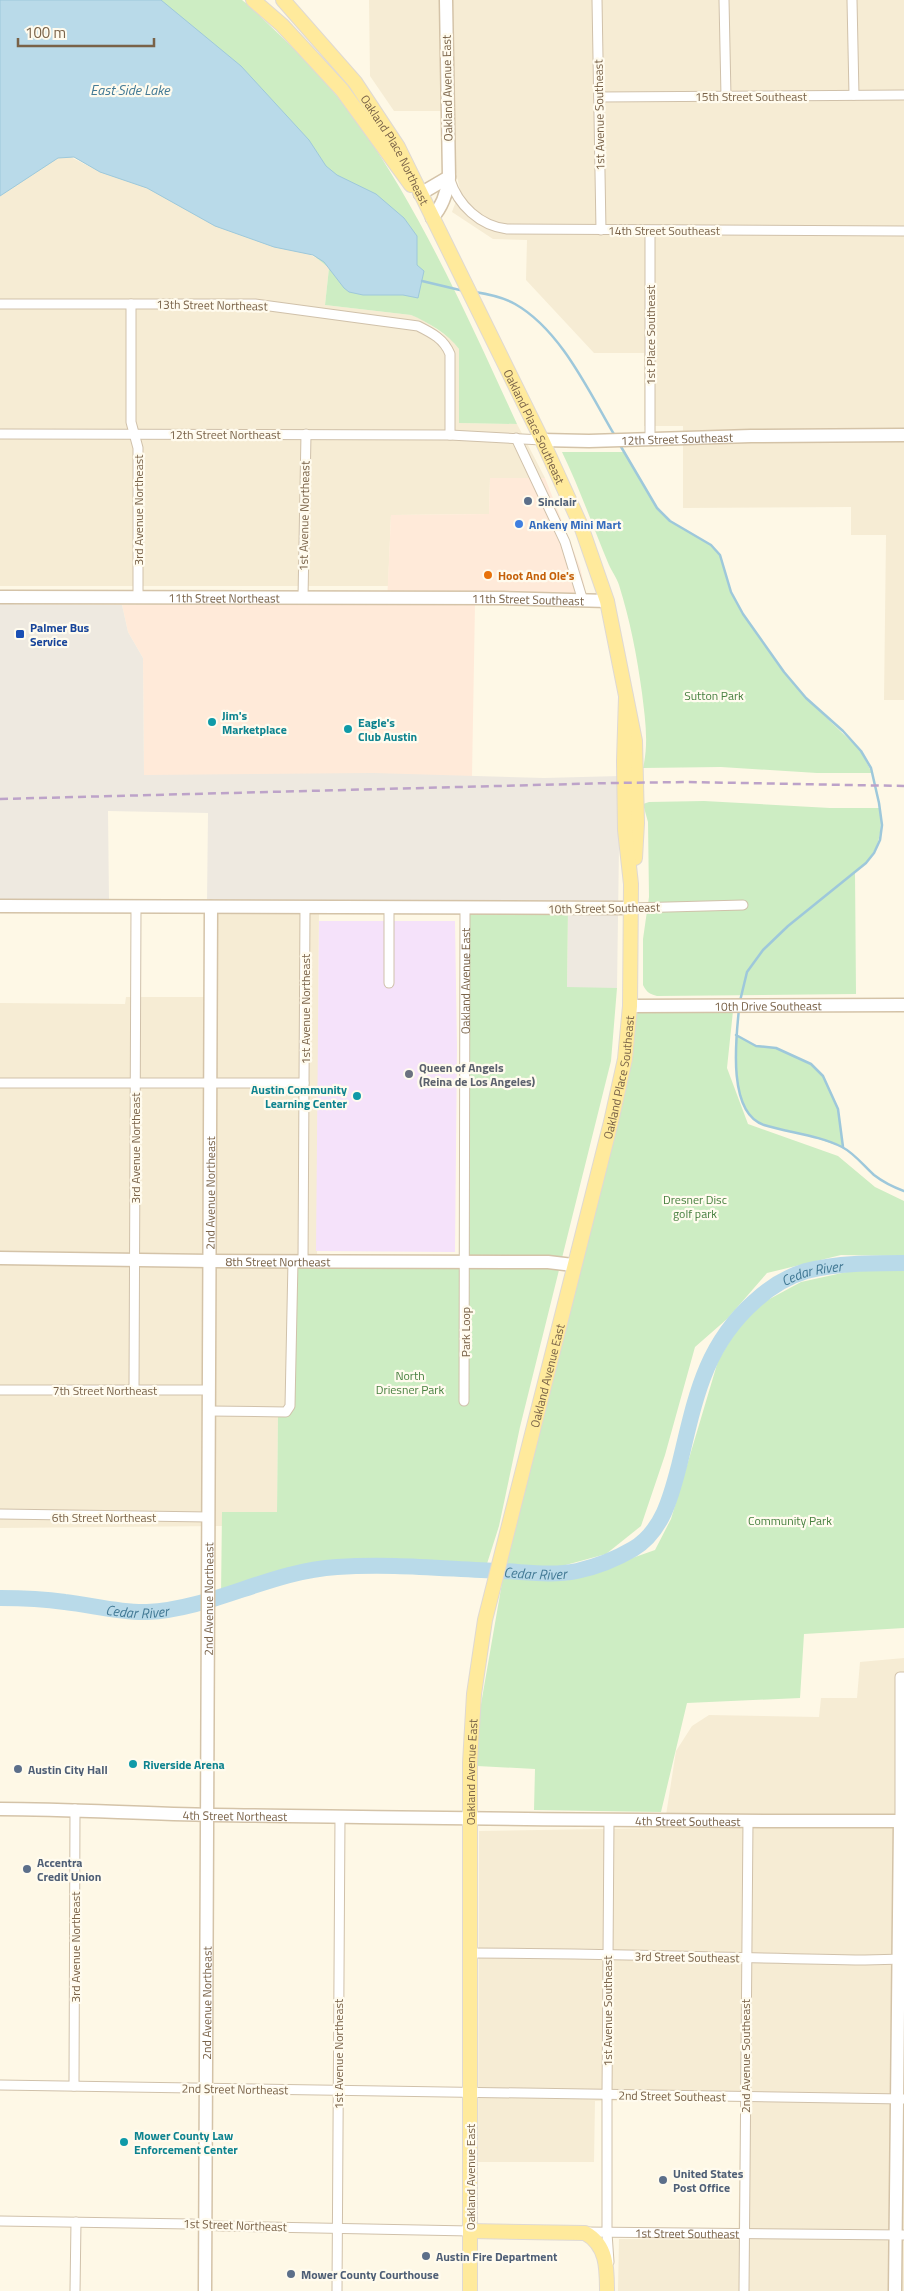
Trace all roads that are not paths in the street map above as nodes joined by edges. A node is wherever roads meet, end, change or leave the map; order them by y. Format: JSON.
{"nodes":[{"id":1,"x":253,"y":0,"type":"edge"},
{"id":2,"x":446,"y":0,"type":"edge"},
{"id":3,"x":597,"y":0,"type":"edge"},
{"id":4,"x":724,"y":0,"type":"edge"},
{"id":5,"x":852,"y":0,"type":"edge"},
{"id":6,"x":288,"y":2,"type":"edge"},
{"id":7,"x":282,"y":25,"type":"junction"},
{"id":8,"x":854,"y":95,"type":"junction"},
{"id":9,"x":904,"y":95,"type":"edge"},
{"id":10,"x":726,"y":96,"type":"junction"},
{"id":11,"x":599,"y":97,"type":"junction"},
{"id":12,"x":448,"y":176,"type":"junction"},
{"id":13,"x":420,"y":194,"type":"junction"},
{"id":14,"x":432,"y":218,"type":"junction"},
{"id":15,"x":601,"y":230,"type":"junction"},
{"id":16,"x":650,"y":231,"type":"junction"},
{"id":17,"x":904,"y":231,"type":"edge"},
{"id":18,"x":0,"y":304,"type":"edge"},
{"id":19,"x":131,"y":304,"type":"junction"},
{"id":20,"x":0,"y":434,"type":"edge"},
{"id":21,"x":135,"y":434,"type":"junction"},
{"id":22,"x":306,"y":434,"type":"junction"},
{"id":23,"x":450,"y":435,"type":"junction"},
{"id":24,"x":904,"y":435,"type":"edge"},
{"id":25,"x":516,"y":438,"type":"junction"},
{"id":26,"x":644,"y":439,"type":"junction"},
{"id":27,"x":542,"y":440,"type":"junction"},
{"id":28,"x":0,"y":597,"type":"edge"},
{"id":29,"x":138,"y":597,"type":"junction"},
{"id":30,"x":303,"y":598,"type":"junction"},
{"id":31,"x":447,"y":598,"type":"joint"},
{"id":32,"x":582,"y":600,"type":"junction"},
{"id":33,"x":607,"y":601,"type":"junction"},
{"id":34,"x":743,"y":905,"type":"dead end"},
{"id":35,"x":0,"y":906,"type":"edge"},
{"id":36,"x":136,"y":907,"type":"junction"},
{"id":37,"x":211,"y":907,"type":"junction"},
{"id":38,"x":305,"y":908,"type":"junction"},
{"id":39,"x":631,"y":908,"type":"junction"},
{"id":40,"x":389,"y":909,"type":"junction"},
{"id":41,"x":465,"y":909,"type":"junction"},
{"id":42,"x":389,"y":983,"type":"dead end"},
{"id":43,"x":904,"y":1005,"type":"edge"},
{"id":44,"x":630,"y":1006,"type":"junction"},
{"id":45,"x":0,"y":1083,"type":"edge"},
{"id":46,"x":134,"y":1083,"type":"junction"},
{"id":47,"x":210,"y":1083,"type":"junction"},
{"id":48,"x":304,"y":1083,"type":"junction"},
{"id":49,"x":0,"y":1258,"type":"edge"},
{"id":50,"x":135,"y":1260,"type":"junction"},
{"id":51,"x":298,"y":1261,"type":"junction"},
{"id":52,"x":210,"y":1262,"type":"junction"},
{"id":53,"x":465,"y":1262,"type":"junction"},
{"id":54,"x":574,"y":1265,"type":"junction"},
{"id":55,"x":0,"y":1390,"type":"edge"},
{"id":56,"x":134,"y":1390,"type":"junction"},
{"id":57,"x":209,"y":1390,"type":"junction"},
{"id":58,"x":464,"y":1401,"type":"dead end"},
{"id":59,"x":209,"y":1411,"type":"junction"},
{"id":60,"x":0,"y":1514,"type":"edge"},
{"id":61,"x":209,"y":1517,"type":"junction"},
{"id":62,"x":902,"y":1677,"type":"edge"},
{"id":63,"x":0,"y":1809,"type":"edge"},
{"id":64,"x":76,"y":1809,"type":"junction"},
{"id":65,"x":207,"y":1815,"type":"junction"},
{"id":66,"x":340,"y":1817,"type":"junction"},
{"id":67,"x":470,"y":1819,"type":"junction"},
{"id":68,"x":609,"y":1820,"type":"junction"},
{"id":69,"x":748,"y":1821,"type":"junction"},
{"id":70,"x":902,"y":1821,"type":"edge"},
{"id":71,"x":470,"y":1953,"type":"junction"},
{"id":72,"x":607,"y":1955,"type":"junction"},
{"id":73,"x":746,"y":1958,"type":"junction"},
{"id":74,"x":901,"y":1959,"type":"edge"},
{"id":75,"x":0,"y":2085,"type":"edge"},
{"id":76,"x":74,"y":2086,"type":"junction"},
{"id":77,"x":206,"y":2088,"type":"junction"},
{"id":78,"x":338,"y":2091,"type":"junction"},
{"id":79,"x":470,"y":2093,"type":"junction"},
{"id":80,"x":607,"y":2095,"type":"junction"},
{"id":81,"x":745,"y":2097,"type":"junction"},
{"id":82,"x":901,"y":2099,"type":"edge"},
{"id":83,"x":0,"y":2221,"type":"edge"},
{"id":84,"x":76,"y":2222,"type":"junction"},
{"id":85,"x":206,"y":2225,"type":"junction"},
{"id":86,"x":337,"y":2228,"type":"junction"},
{"id":87,"x":470,"y":2231,"type":"junction"},
{"id":88,"x":579,"y":2232,"type":"junction"},
{"id":89,"x":607,"y":2233,"type":"junction"},
{"id":90,"x":744,"y":2233,"type":"junction"},
{"id":91,"x":900,"y":2235,"type":"edge"},
{"id":92,"x":607,"y":2276,"type":"junction"},
{"id":93,"x":75,"y":2291,"type":"edge"},
{"id":94,"x":205,"y":2291,"type":"edge"},
{"id":95,"x":337,"y":2291,"type":"edge"},
{"id":96,"x":470,"y":2291,"type":"edge"},
{"id":97,"x":607,"y":2291,"type":"edge"},
{"id":98,"x":744,"y":2291,"type":"edge"},
{"id":99,"x":895,"y":2291,"type":"edge"}],
"edges":[{"from":1,"to":7,"type":"main road","name":"Oakland Place Northeast"},
{"from":2,"to":12,"type":"street","name":"Oakland Avenue East"},
{"from":3,"to":11,"type":"street","name":"1st Avenue Southeast"},
{"from":4,"to":10,"type":"street"},
{"from":5,"to":8,"type":"street"},
{"from":6,"to":7,"type":"street"},
{"from":6,"to":13,"type":"main road","name":"Oakland Place Northeast"},
{"from":7,"to":13,"type":"main road","name":"Oakland Place Northeast"},
{"from":8,"to":9,"type":"street","name":"15th Street Southeast"},
{"from":8,"to":10,"type":"street","name":"15th Street Southeast"},
{"from":10,"to":11,"type":"street","name":"15th Street Southeast"},
{"from":11,"to":15,"type":"street","name":"1st Avenue Southeast"},
{"from":12,"to":13,"type":"street"},
{"from":12,"to":14,"type":"street","name":"Oakland Avenue East"},
{"from":12,"to":15,"type":"street","name":"14th Street Southeast"},
{"from":13,"to":14,"type":"main road","name":"Oakland Place Southeast"},
{"from":14,"to":27,"type":"main road","name":"Oakland Place Southeast"},
{"from":15,"to":16,"type":"street","name":"14th Street Southeast"},
{"from":16,"to":17,"type":"street","name":"14th Street Southeast"},
{"from":16,"to":26,"type":"street","name":"1st Place Southeast"},
{"from":18,"to":19,"type":"street","name":"13th Street Northeast"},
{"from":19,"to":21,"type":"street","name":"3rd Avenue Northeast"},
{"from":19,"to":23,"type":"street","name":"13th Street Northeast"},
{"from":20,"to":21,"type":"street","name":"12th Street Northeast"},
{"from":21,"to":22,"type":"street","name":"12th Street Northeast"},
{"from":21,"to":29,"type":"street","name":"3rd Avenue Northeast"},
{"from":22,"to":23,"type":"street","name":"12th Street Northeast"},
{"from":22,"to":30,"type":"street","name":"1st Avenue Northeast"},
{"from":23,"to":25,"type":"street","name":"12th Street Southeast"},
{"from":24,"to":26,"type":"street","name":"12th Street Southeast"},
{"from":25,"to":27,"type":"street","name":"12th Street Southeast"},
{"from":25,"to":32,"type":"street"},
{"from":26,"to":27,"type":"street","name":"12th Street Southeast"},
{"from":27,"to":33,"type":"main road","name":"Oakland Place Southeast"},
{"from":28,"to":29,"type":"street","name":"11th Street Northeast"},
{"from":29,"to":30,"type":"street","name":"11th Street Northeast"},
{"from":30,"to":31,"type":"street","name":"11th Street Northeast"},
{"from":31,"to":32,"type":"street","name":"11th Street Southeast"},
{"from":32,"to":33,"type":"street","name":"11th Street Southeast"},
{"from":33,"to":39,"type":"main road","name":"Oakland Place Southeast"},
{"from":34,"to":39,"type":"street","name":"10th Street Southeast"},
{"from":35,"to":36,"type":"street","name":"10th Street Southeast"},
{"from":36,"to":37,"type":"street","name":"10th Street Southeast"},
{"from":36,"to":46,"type":"street","name":"3rd Avenue Northeast"},
{"from":37,"to":38,"type":"street","name":"10th Street Southeast"},
{"from":37,"to":47,"type":"street","name":"2nd Avenue Northeast"},
{"from":38,"to":40,"type":"street","name":"10th Street Southeast"},
{"from":38,"to":48,"type":"street","name":"1st Avenue Northeast"},
{"from":39,"to":41,"type":"street","name":"10th Street Southeast"},
{"from":39,"to":44,"type":"main road","name":"Oakland Place Southeast"},
{"from":40,"to":41,"type":"street","name":"10th Street Southeast"},
{"from":40,"to":42,"type":"street"},
{"from":41,"to":53,"type":"street","name":"Oakland Avenue East"},
{"from":43,"to":44,"type":"street","name":"10th Drive Southeast"},
{"from":44,"to":54,"type":"main road","name":"Oakland Place Southeast"},
{"from":45,"to":46,"type":"street"},
{"from":46,"to":47,"type":"street"},
{"from":46,"to":50,"type":"street","name":"3rd Avenue Northeast"},
{"from":47,"to":48,"type":"street"},
{"from":47,"to":52,"type":"street","name":"2nd Avenue Northeast"},
{"from":48,"to":51,"type":"street","name":"1st Avenue Northeast"},
{"from":49,"to":50,"type":"street","name":"8th Street Northeast"},
{"from":50,"to":52,"type":"street","name":"8th Street Northeast"},
{"from":50,"to":56,"type":"street","name":"3rd Avenue Northeast"},
{"from":51,"to":52,"type":"street","name":"8th Street Northeast"},
{"from":51,"to":53,"type":"street","name":"8th Street Northeast"},
{"from":51,"to":59,"type":"street","name":"1st Avenue Northeast"},
{"from":52,"to":57,"type":"street","name":"2nd Avenue Northeast"},
{"from":53,"to":54,"type":"street","name":"8th Street Northeast"},
{"from":53,"to":58,"type":"street","name":"Park Loop"},
{"from":54,"to":67,"type":"main road","name":"Oakland Avenue East"},
{"from":55,"to":56,"type":"street","name":"7th Street Northeast"},
{"from":56,"to":57,"type":"street","name":"7th Street Northeast"},
{"from":57,"to":59,"type":"street","name":"2nd Avenue Northeast"},
{"from":59,"to":61,"type":"street","name":"2nd Avenue Northeast"},
{"from":60,"to":61,"type":"street","name":"6th Street Northeast"},
{"from":61,"to":65,"type":"street","name":"2nd Avenue Northeast"},
{"from":62,"to":70,"type":"street"},
{"from":63,"to":64,"type":"street","name":"4th Street Northeast"},
{"from":64,"to":65,"type":"street","name":"4th Street Northeast"},
{"from":64,"to":76,"type":"street","name":"3rd Avenue Northeast"},
{"from":65,"to":66,"type":"street","name":"4th Street Northeast"},
{"from":65,"to":77,"type":"street","name":"2nd Avenue Northeast"},
{"from":66,"to":67,"type":"street","name":"4th Street Northeast"},
{"from":66,"to":78,"type":"street","name":"1st Avenue Northeast"},
{"from":67,"to":68,"type":"street","name":"4th Street Southeast"},
{"from":67,"to":71,"type":"main road","name":"Oakland Avenue East"},
{"from":68,"to":69,"type":"street","name":"4th Street Southeast"},
{"from":68,"to":72,"type":"street","name":"1st Avenue Southeast"},
{"from":69,"to":70,"type":"street","name":"4th Street Southeast"},
{"from":69,"to":73,"type":"street","name":"2nd Avenue Southeast"},
{"from":70,"to":74,"type":"street"},
{"from":71,"to":72,"type":"street","name":"3rd Street Southeast"},
{"from":71,"to":79,"type":"main road","name":"Oakland Avenue East"},
{"from":72,"to":73,"type":"street","name":"3rd Street Southeast"},
{"from":72,"to":80,"type":"street","name":"1st Avenue Southeast"},
{"from":73,"to":74,"type":"street","name":"3rd Street Southeast"},
{"from":73,"to":81,"type":"street","name":"2nd Avenue Southeast"},
{"from":74,"to":82,"type":"street"},
{"from":75,"to":76,"type":"street","name":"2nd Street Northeast"},
{"from":76,"to":77,"type":"street","name":"2nd Street Northeast"},
{"from":77,"to":78,"type":"street","name":"2nd Street Northeast"},
{"from":77,"to":85,"type":"street","name":"2nd Avenue Northeast"},
{"from":78,"to":79,"type":"street","name":"2nd Street Northeast"},
{"from":78,"to":86,"type":"street","name":"1st Avenue Northeast"},
{"from":79,"to":80,"type":"street","name":"2nd Street Southeast"},
{"from":79,"to":87,"type":"main road","name":"Oakland Avenue East"},
{"from":80,"to":81,"type":"street","name":"2nd Street Southeast"},
{"from":80,"to":89,"type":"street","name":"1st Avenue Southeast"},
{"from":81,"to":82,"type":"street","name":"2nd Street Southeast"},
{"from":81,"to":90,"type":"street","name":"2nd Avenue Southeast"},
{"from":82,"to":91,"type":"street"},
{"from":83,"to":84,"type":"street","name":"1st Street Northeast"},
{"from":84,"to":85,"type":"street","name":"1st Street Northeast"},
{"from":84,"to":93,"type":"street"},
{"from":85,"to":86,"type":"street","name":"1st Street Northeast"},
{"from":85,"to":94,"type":"street","name":"2nd Avenue Northeast"},
{"from":86,"to":87,"type":"street","name":"1st Street Northeast"},
{"from":86,"to":95,"type":"street","name":"1st Avenue Northeast"},
{"from":87,"to":88,"type":"main road","name":"1st Street Southeast"},
{"from":87,"to":96,"type":"main road","name":"Oakland Avenue East"},
{"from":88,"to":89,"type":"street","name":"1st Street Southeast"},
{"from":88,"to":92,"type":"main road"},
{"from":89,"to":90,"type":"street","name":"1st Street Southeast"},
{"from":89,"to":92,"type":"street","name":"1st Avenue Southeast"},
{"from":90,"to":91,"type":"street","name":"1st Street Southeast"},
{"from":90,"to":98,"type":"street","name":"2nd Avenue Southeast"},
{"from":91,"to":99,"type":"street"},
{"from":92,"to":97,"type":"main road"}]}
